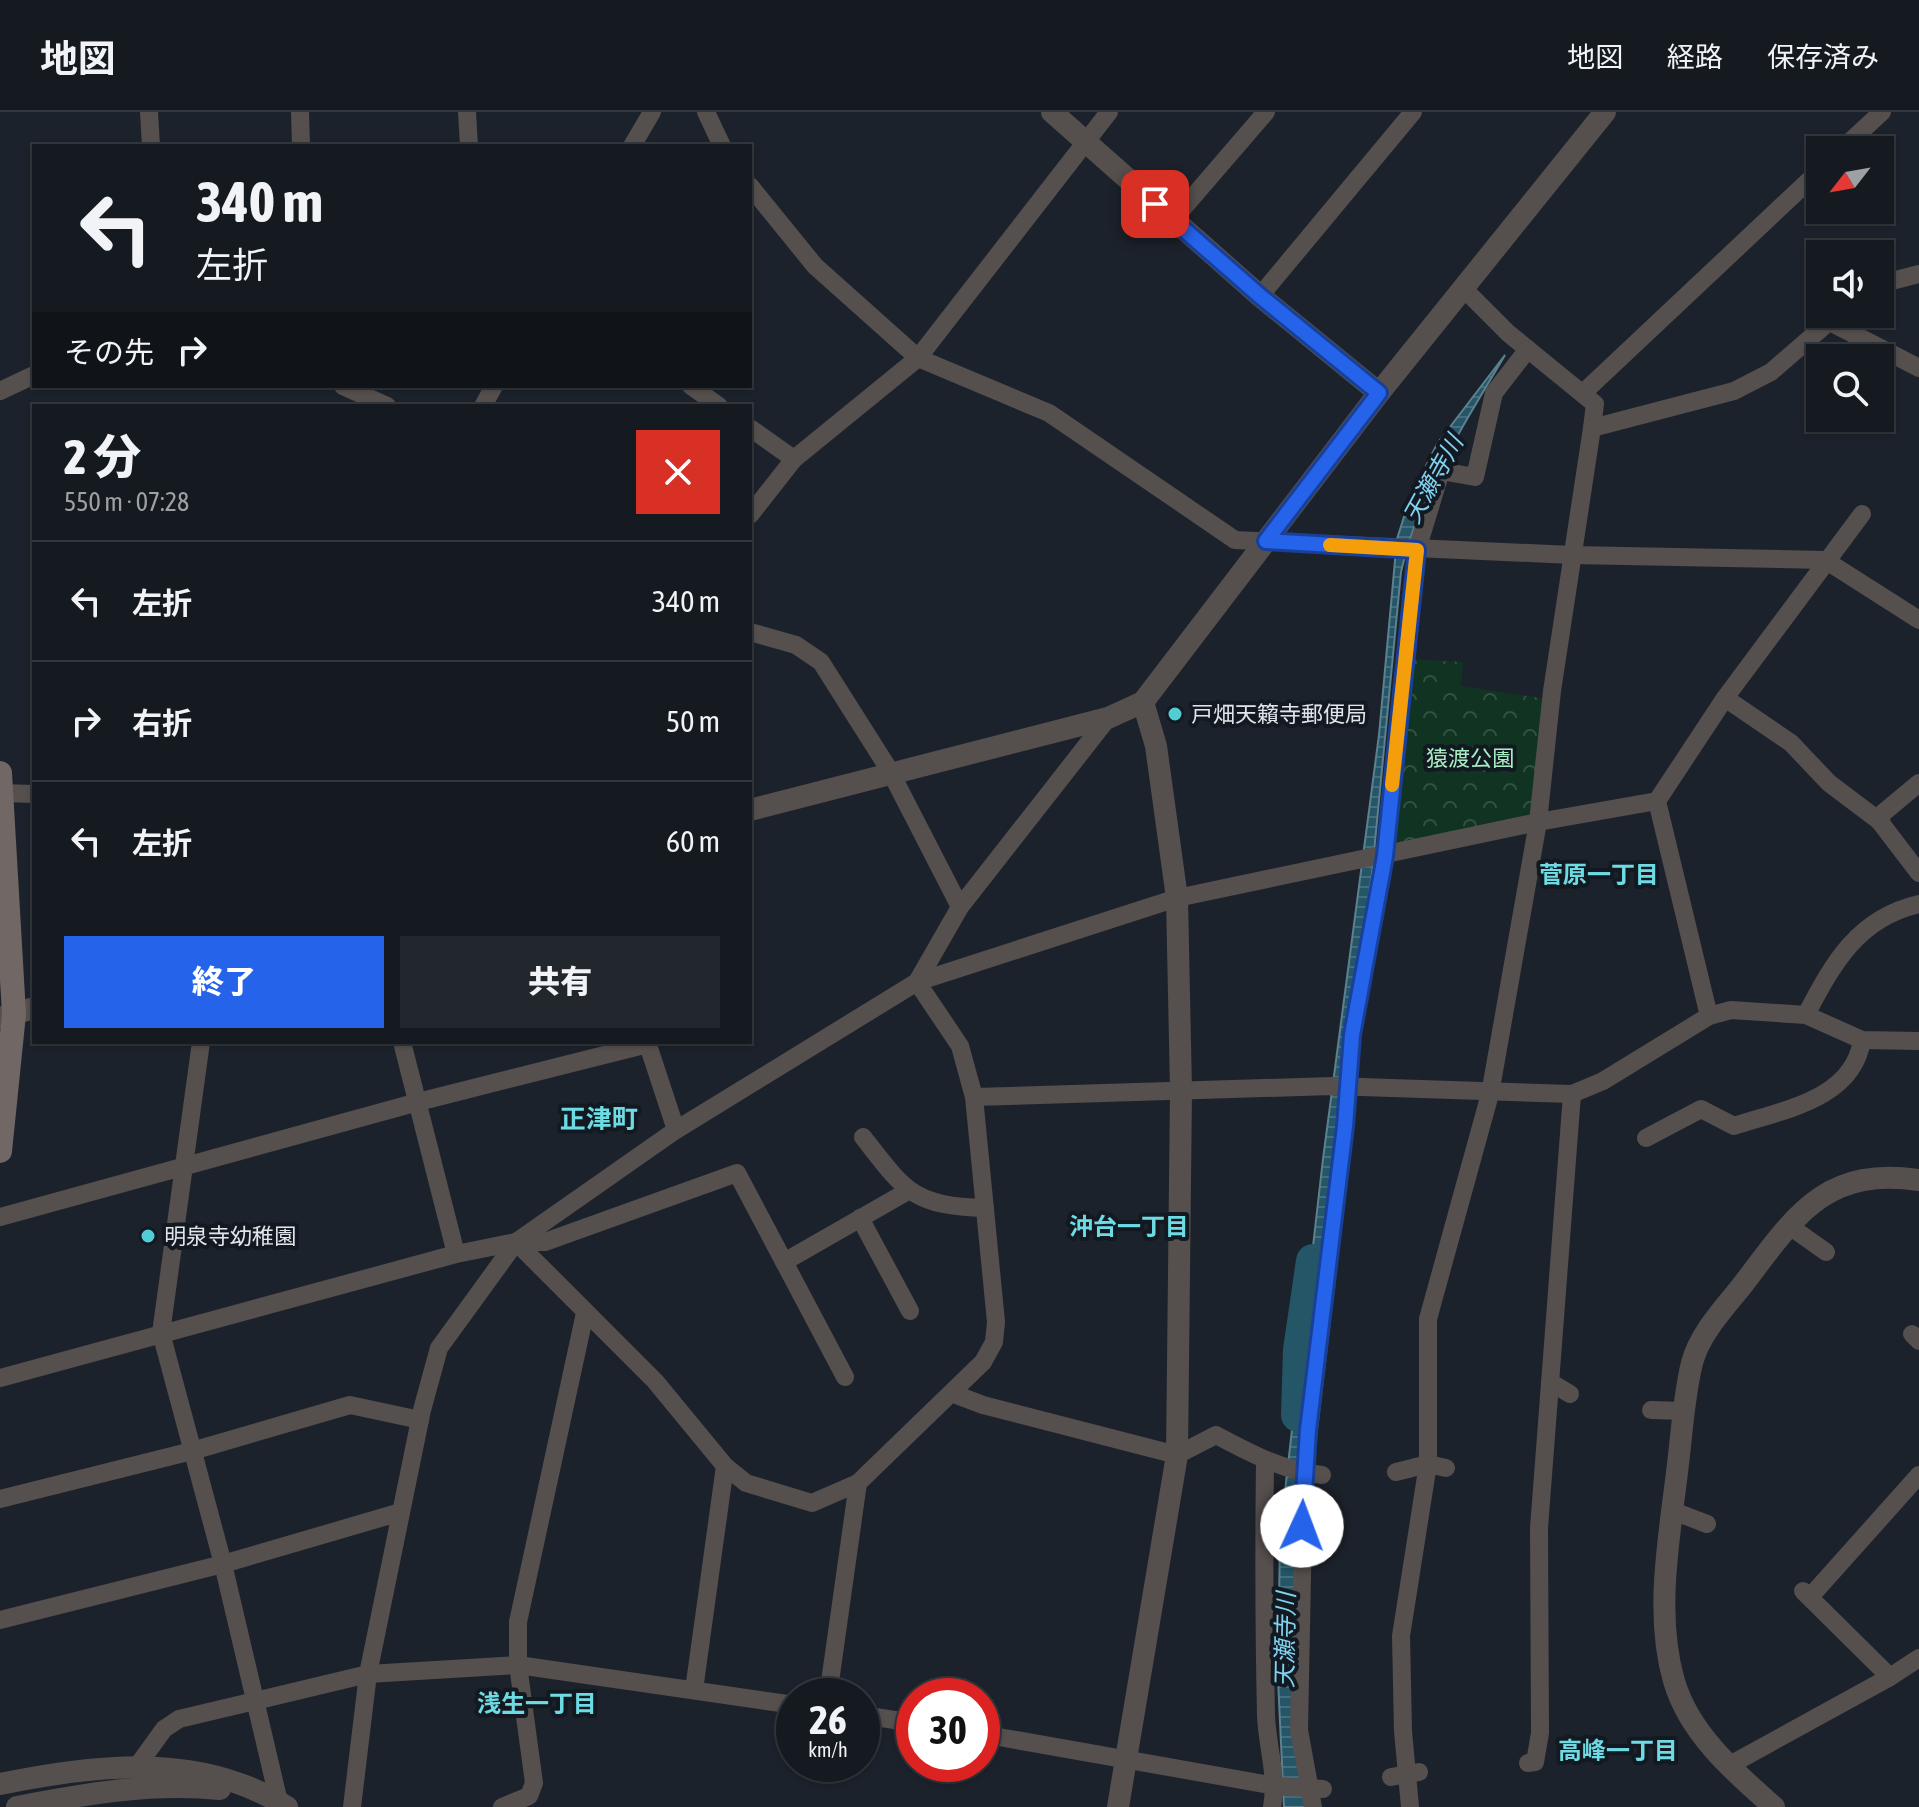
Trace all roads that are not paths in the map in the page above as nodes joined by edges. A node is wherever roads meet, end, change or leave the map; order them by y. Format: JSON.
{"nodes":[{"id":1,"x":149,"y":112,"type":"edge"},
{"id":2,"x":300,"y":112,"type":"edge"},
{"id":3,"x":467,"y":112,"type":"edge"},
{"id":4,"x":652,"y":112,"type":"edge"},
{"id":5,"x":706,"y":112,"type":"edge"},
{"id":6,"x":1052,"y":112,"type":"edge"},
{"id":7,"x":1109,"y":112,"type":"edge"},
{"id":8,"x":1266,"y":112,"type":"edge"},
{"id":9,"x":1413,"y":112,"type":"edge"},
{"id":10,"x":1605,"y":112,"type":"edge"},
{"id":11,"x":1882,"y":112,"type":"edge"},
{"id":12,"x":1856,"y":136,"type":"edge"},
{"id":13,"x":1084,"y":142,"type":"junction"},
{"id":14,"x":151,"y":144,"type":"edge"},
{"id":15,"x":301,"y":144,"type":"edge"},
{"id":16,"x":469,"y":144,"type":"edge"},
{"id":17,"x":633,"y":144,"type":"edge"},
{"id":18,"x":721,"y":144,"type":"edge"},
{"id":19,"x":1806,"y":183,"type":"edge"},
{"id":20,"x":752,"y":188,"type":"edge"},
{"id":21,"x":1173,"y":220,"type":"junction"},
{"id":22,"x":1919,"y":274,"type":"edge"},
{"id":23,"x":1894,"y":280,"type":"edge"},
{"id":24,"x":1463,"y":288,"type":"junction"},
{"id":25,"x":1260,"y":296,"type":"junction"},
{"id":26,"x":1822,"y":328,"type":"edge"},
{"id":27,"x":1851,"y":328,"type":"edge"},
{"id":28,"x":1528,"y":349,"type":"junction"},
{"id":29,"x":918,"y":358,"type":"junction"},
{"id":30,"x":1919,"y":368,"type":"edge"},
{"id":31,"x":32,"y":376,"type":"edge"},
{"id":32,"x":347,"y":388,"type":"edge"},
{"id":33,"x":694,"y":388,"type":"edge"},
{"id":34,"x":0,"y":391,"type":"edge"},
{"id":35,"x":1584,"y":392,"type":"junction"},
{"id":36,"x":1379,"y":393,"type":"junction"},
{"id":37,"x":383,"y":404,"type":"edge"},
{"id":38,"x":716,"y":404,"type":"edge"},
{"id":39,"x":1592,"y":428,"type":"junction"},
{"id":40,"x":752,"y":429,"type":"edge"},
{"id":41,"x":794,"y":459,"type":"junction"},
{"id":42,"x":752,"y":512,"type":"edge"},
{"id":43,"x":1862,"y":514,"type":"dead end"},
{"id":44,"x":1266,"y":541,"type":"junction"},
{"id":45,"x":1414,"y":550,"type":"junction"},
{"id":46,"x":1572,"y":555,"type":"junction"},
{"id":47,"x":1825,"y":560,"type":"junction"},
{"id":48,"x":1919,"y":620,"type":"edge"},
{"id":49,"x":752,"y":633,"type":"edge"},
{"id":50,"x":1725,"y":698,"type":"junction"},
{"id":51,"x":1143,"y":702,"type":"junction"},
{"id":52,"x":1108,"y":718,"type":"junction"},
{"id":53,"x":890,"y":771,"type":"junction"},
{"id":54,"x":1919,"y":783,"type":"edge"},
{"id":55,"x":32,"y":794,"type":"edge"},
{"id":56,"x":1,"y":799,"type":"edge"},
{"id":57,"x":1657,"y":801,"type":"junction"},
{"id":58,"x":752,"y":809,"type":"edge"},
{"id":59,"x":1538,"y":822,"type":"junction"},
{"id":60,"x":1882,"y":823,"type":"junction"},
{"id":61,"x":1383,"y":857,"type":"junction"},
{"id":62,"x":1919,"y":873,"type":"edge"},
{"id":63,"x":1177,"y":898,"type":"junction"},
{"id":64,"x":1919,"y":904,"type":"edge"},
{"id":65,"x":960,"y":907,"type":"junction"},
{"id":66,"x":917,"y":982,"type":"junction"},
{"id":67,"x":16,"y":1013,"type":"edge"},
{"id":68,"x":1806,"y":1015,"type":"junction"},
{"id":69,"x":1709,"y":1016,"type":"junction"},
{"id":70,"x":1862,"y":1040,"type":"junction"},
{"id":71,"x":1919,"y":1041,"type":"edge"},
{"id":72,"x":201,"y":1044,"type":"edge"},
{"id":73,"x":403,"y":1044,"type":"edge"},
{"id":74,"x":644,"y":1044,"type":"edge"},
{"id":75,"x":648,"y":1044,"type":"edge"},
{"id":76,"x":1339,"y":1086,"type":"junction"},
{"id":77,"x":1181,"y":1090,"type":"junction"},
{"id":78,"x":1490,"y":1094,"type":"junction"},
{"id":79,"x":1572,"y":1094,"type":"junction"},
{"id":80,"x":974,"y":1097,"type":"junction"},
{"id":81,"x":418,"y":1102,"type":"junction"},
{"id":82,"x":676,"y":1130,"type":"junction"},
{"id":83,"x":863,"y":1137,"type":"dead end"},
{"id":84,"x":1646,"y":1138,"type":"dead end"},
{"id":85,"x":0,"y":1151,"type":"edge"},
{"id":86,"x":183,"y":1167,"type":"junction"},
{"id":87,"x":1919,"y":1180,"type":"edge"},
{"id":88,"x":908,"y":1191,"type":"junction"},
{"id":89,"x":985,"y":1208,"type":"junction"},
{"id":90,"x":0,"y":1217,"type":"edge"},
{"id":91,"x":860,"y":1218,"type":"junction"},
{"id":92,"x":1788,"y":1225,"type":"junction"},
{"id":93,"x":516,"y":1242,"type":"junction"},
{"id":94,"x":1826,"y":1252,"type":"dead end"},
{"id":95,"x":456,"y":1254,"type":"junction"},
{"id":96,"x":784,"y":1262,"type":"junction"},
{"id":97,"x":910,"y":1311,"type":"dead end"},
{"id":98,"x":585,"y":1313,"type":"junction"},
{"id":99,"x":161,"y":1333,"type":"junction"},
{"id":100,"x":845,"y":1377,"type":"dead end"},
{"id":101,"x":0,"y":1378,"type":"edge"},
{"id":102,"x":1550,"y":1382,"type":"junction"},
{"id":103,"x":954,"y":1394,"type":"junction"},
{"id":104,"x":1570,"y":1394,"type":"dead end"},
{"id":105,"x":1651,"y":1410,"type":"dead end"},
{"id":106,"x":1684,"y":1411,"type":"junction"},
{"id":107,"x":420,"y":1420,"type":"junction"},
{"id":108,"x":192,"y":1451,"type":"junction"},
{"id":109,"x":1177,"y":1455,"type":"junction"},
{"id":110,"x":1265,"y":1460,"type":"junction"},
{"id":111,"x":725,"y":1466,"type":"junction"},
{"id":112,"x":1437,"y":1466,"type":"junction"},
{"id":113,"x":1396,"y":1472,"type":"dead end"},
{"id":114,"x":1313,"y":1474,"type":"junction"},
{"id":115,"x":1919,"y":1475,"type":"edge"},
{"id":116,"x":858,"y":1483,"type":"junction"},
{"id":117,"x":0,"y":1499,"type":"edge"},
{"id":118,"x":1673,"y":1511,"type":"junction"},
{"id":119,"x":401,"y":1512,"type":"junction"},
{"id":120,"x":1707,"y":1524,"type":"dead end"},
{"id":121,"x":223,"y":1564,"type":"junction"},
{"id":122,"x":0,"y":1620,"type":"edge"},
{"id":123,"x":1919,"y":1658,"type":"edge"},
{"id":124,"x":518,"y":1665,"type":"junction"},
{"id":125,"x":368,"y":1674,"type":"junction"},
{"id":126,"x":1890,"y":1677,"type":"junction"},
{"id":127,"x":831,"y":1678,"type":"edge"},
{"id":128,"x":694,"y":1690,"type":"junction"},
{"id":129,"x":257,"y":1701,"type":"junction"},
{"id":130,"x":776,"y":1702,"type":"edge"},
{"id":131,"x":1000,"y":1737,"type":"edge"},
{"id":132,"x":1125,"y":1757,"type":"junction"},
{"id":133,"x":1528,"y":1763,"type":"dead end"},
{"id":134,"x":138,"y":1765,"type":"junction"},
{"id":135,"x":1730,"y":1765,"type":"junction"},
{"id":136,"x":0,"y":1784,"type":"edge"},
{"id":137,"x":1276,"y":1786,"type":"junction"},
{"id":138,"x":1316,"y":1788,"type":"junction"},
{"id":139,"x":283,"y":1804,"type":"edge"},
{"id":140,"x":17,"y":1807,"type":"edge"},
{"id":141,"x":352,"y":1807,"type":"edge"},
{"id":142,"x":502,"y":1807,"type":"edge"},
{"id":143,"x":1118,"y":1807,"type":"edge"},
{"id":144,"x":1272,"y":1807,"type":"edge"},
{"id":145,"x":1313,"y":1807,"type":"edge"},
{"id":146,"x":1410,"y":1807,"type":"edge"},
{"id":147,"x":1774,"y":1807,"type":"edge"}],
"edges":[{"from":1,"to":14,"type":"street"},
{"from":2,"to":15,"type":"street"},
{"from":3,"to":16,"type":"street"},
{"from":4,"to":17,"type":"street"},
{"from":5,"to":18,"type":"street"},
{"from":6,"to":13,"type":"street"},
{"from":7,"to":13,"type":"street"},
{"from":8,"to":21,"type":"street"},
{"from":9,"to":25,"type":"street"},
{"from":10,"to":24,"type":"street"},
{"from":11,"to":12,"type":"street"},
{"from":13,"to":21,"type":"street"},
{"from":13,"to":29,"type":"street"},
{"from":19,"to":35,"type":"street"},
{"from":20,"to":29,"type":"street"},
{"from":21,"to":25,"type":"street"},
{"from":22,"to":23,"type":"street"},
{"from":24,"to":28,"type":"street"},
{"from":24,"to":36,"type":"street"},
{"from":25,"to":36,"type":"street"},
{"from":26,"to":39,"type":"street"},
{"from":27,"to":30,"type":"street"},
{"from":28,"to":35,"type":"street"},
{"from":28,"to":45,"type":"street"},
{"from":29,"to":41,"type":"street"},
{"from":29,"to":44,"type":"street"},
{"from":31,"to":34,"type":"street"},
{"from":32,"to":37,"type":"street"},
{"from":33,"to":38,"type":"street"},
{"from":35,"to":39,"type":"street"},
{"from":36,"to":44,"type":"street"},
{"from":39,"to":46,"type":"street"},
{"from":40,"to":41,"type":"street"},
{"from":41,"to":42,"type":"street"},
{"from":43,"to":47,"type":"street"},
{"from":44,"to":45,"type":"street"},
{"from":44,"to":51,"type":"street"},
{"from":45,"to":46,"type":"street"},
{"from":45,"to":61,"type":"street"},
{"from":46,"to":47,"type":"street"},
{"from":46,"to":59,"type":"street"},
{"from":47,"to":48,"type":"street"},
{"from":47,"to":50,"type":"street"},
{"from":49,"to":53,"type":"street"},
{"from":50,"to":57,"type":"street"},
{"from":50,"to":60,"type":"street"},
{"from":51,"to":52,"type":"street"},
{"from":51,"to":63,"type":"street"},
{"from":52,"to":53,"type":"street"},
{"from":52,"to":65,"type":"street"},
{"from":53,"to":58,"type":"street"},
{"from":53,"to":65,"type":"street"},
{"from":54,"to":60,"type":"street"},
{"from":55,"to":56,"type":"street"},
{"from":56,"to":67,"type":"main road"},
{"from":57,"to":59,"type":"street"},
{"from":57,"to":69,"type":"street"},
{"from":59,"to":61,"type":"street"},
{"from":59,"to":78,"type":"street"},
{"from":60,"to":62,"type":"street"},
{"from":61,"to":63,"type":"street"},
{"from":61,"to":76,"type":"street"},
{"from":63,"to":66,"type":"street"},
{"from":63,"to":77,"type":"street"},
{"from":64,"to":68,"type":"street"},
{"from":65,"to":66,"type":"street"},
{"from":66,"to":80,"type":"street"},
{"from":66,"to":82,"type":"street"},
{"from":67,"to":85,"type":"main road"},
{"from":68,"to":69,"type":"street"},
{"from":68,"to":70,"type":"street"},
{"from":69,"to":79,"type":"street"},
{"from":70,"to":71,"type":"street"},
{"from":70,"to":84,"type":"street"},
{"from":72,"to":86,"type":"street"},
{"from":73,"to":81,"type":"street"},
{"from":74,"to":81,"type":"street"},
{"from":75,"to":82,"type":"street"},
{"from":76,"to":77,"type":"street"},
{"from":76,"to":78,"type":"street"},
{"from":76,"to":114,"type":"street"},
{"from":77,"to":80,"type":"street"},
{"from":77,"to":109,"type":"street"},
{"from":78,"to":79,"type":"street"},
{"from":78,"to":112,"type":"street"},
{"from":79,"to":102,"type":"street"},
{"from":80,"to":89,"type":"street"},
{"from":81,"to":86,"type":"street"},
{"from":81,"to":95,"type":"street"},
{"from":82,"to":93,"type":"street"},
{"from":83,"to":88,"type":"street"},
{"from":86,"to":90,"type":"street"},
{"from":86,"to":99,"type":"street"},
{"from":87,"to":92,"type":"street"},
{"from":88,"to":89,"type":"street"},
{"from":88,"to":91,"type":"street"},
{"from":89,"to":103,"type":"street"},
{"from":91,"to":96,"type":"street"},
{"from":91,"to":97,"type":"street"},
{"from":92,"to":94,"type":"street"},
{"from":92,"to":106,"type":"street"},
{"from":93,"to":95,"type":"street"},
{"from":93,"to":96,"type":"street"},
{"from":93,"to":98,"type":"street"},
{"from":93,"to":107,"type":"street"},
{"from":95,"to":99,"type":"street"},
{"from":96,"to":100,"type":"street"},
{"from":98,"to":111,"type":"street"},
{"from":98,"to":124,"type":"street"},
{"from":99,"to":101,"type":"street"},
{"from":99,"to":108,"type":"street"},
{"from":102,"to":104,"type":"street"},
{"from":102,"to":133,"type":"street"},
{"from":103,"to":109,"type":"street"},
{"from":103,"to":116,"type":"street"},
{"from":105,"to":106,"type":"street"},
{"from":106,"to":118,"type":"street"},
{"from":107,"to":108,"type":"street"},
{"from":107,"to":119,"type":"street"},
{"from":108,"to":117,"type":"street"},
{"from":108,"to":121,"type":"street"},
{"from":109,"to":110,"type":"street"},
{"from":109,"to":132,"type":"street"},
{"from":110,"to":114,"type":"street"},
{"from":110,"to":137,"type":"street"},
{"from":111,"to":116,"type":"street"},
{"from":111,"to":128,"type":"street"},
{"from":112,"to":113,"type":"street"},
{"from":112,"to":146,"type":"street"},
{"from":114,"to":138,"type":"street"},
{"from":115,"to":126,"type":"street"},
{"from":116,"to":127,"type":"street"},
{"from":118,"to":120,"type":"street"},
{"from":118,"to":135,"type":"street"},
{"from":119,"to":121,"type":"street"},
{"from":119,"to":125,"type":"street"},
{"from":121,"to":122,"type":"street"},
{"from":121,"to":129,"type":"street"},
{"from":123,"to":126,"type":"street"},
{"from":124,"to":125,"type":"street"},
{"from":124,"to":128,"type":"street"},
{"from":124,"to":142,"type":"street"},
{"from":125,"to":129,"type":"street"},
{"from":125,"to":141,"type":"street"},
{"from":126,"to":135,"type":"street"},
{"from":128,"to":130,"type":"street"},
{"from":129,"to":134,"type":"street"},
{"from":129,"to":139,"type":"street"},
{"from":131,"to":132,"type":"street"},
{"from":132,"to":137,"type":"street"},
{"from":132,"to":143,"type":"street"},
{"from":134,"to":136,"type":"street"},
{"from":134,"to":139,"type":"street"},
{"from":135,"to":147,"type":"street"},
{"from":137,"to":138,"type":"street"},
{"from":137,"to":144,"type":"street"},
{"from":138,"to":145,"type":"street"},
{"from":139,"to":140,"type":"street"}]}
